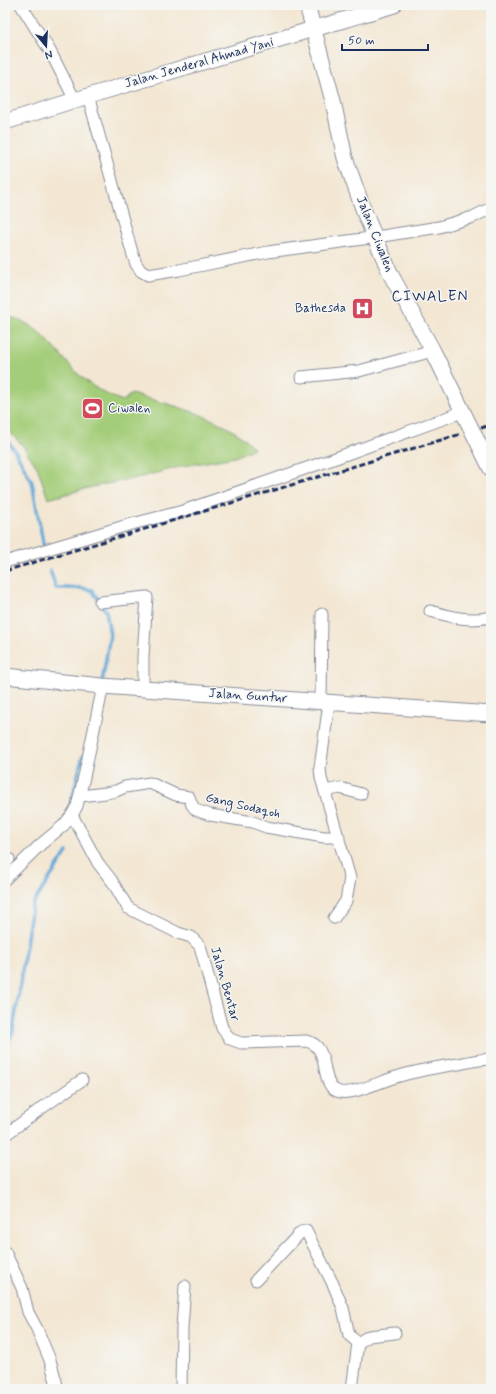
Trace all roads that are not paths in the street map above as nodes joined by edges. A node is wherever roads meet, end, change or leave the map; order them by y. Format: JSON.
{"nodes":[{"id":1,"x":20,"y":5,"type":"edge"},
{"id":2,"x":307,"y":5,"type":"edge"},
{"id":3,"x":394,"y":5,"type":"edge"},
{"id":4,"x":313,"y":29,"type":"junction"},
{"id":5,"x":81,"y":98,"type":"junction"},
{"id":6,"x":5,"y":122,"type":"edge"},
{"id":7,"x":491,"y":208,"type":"edge"},
{"id":8,"x":375,"y":238,"type":"junction"},
{"id":9,"x":433,"y":351,"type":"junction"},
{"id":10,"x":301,"y":377,"type":"dead end"},
{"id":11,"x":462,"y":412,"type":"junction"},
{"id":12,"x":491,"y":469,"type":"edge"},
{"id":13,"x":5,"y":562,"type":"edge"},
{"id":14,"x":100,"y":602,"type":"dead end"},
{"id":15,"x":430,"y":611,"type":"dead end"},
{"id":16,"x":322,"y":614,"type":"dead end"},
{"id":17,"x":491,"y":617,"type":"edge"},
{"id":18,"x":5,"y":676,"type":"edge"},
{"id":19,"x":102,"y":686,"type":"junction"},
{"id":20,"x":143,"y":688,"type":"junction"},
{"id":21,"x":325,"y":702,"type":"junction"},
{"id":22,"x":491,"y":714,"type":"edge"},
{"id":23,"x":325,"y":791,"type":"junction"},
{"id":24,"x":361,"y":794,"type":"dead end"},
{"id":25,"x":80,"y":796,"type":"junction"},
{"id":26,"x":72,"y":815,"type":"junction"},
{"id":27,"x":339,"y":837,"type":"junction"},
{"id":28,"x":5,"y":879,"type":"edge"},
{"id":29,"x":334,"y":918,"type":"dead end"},
{"id":30,"x":491,"y":1059,"type":"edge"},
{"id":31,"x":82,"y":1080,"type":"dead end"},
{"id":32,"x":5,"y":1135,"type":"edge"},
{"id":33,"x":5,"y":1252,"type":"edge"},
{"id":34,"x":256,"y":1280,"type":"dead end"},
{"id":35,"x":185,"y":1286,"type":"dead end"},
{"id":36,"x":395,"y":1333,"type":"dead end"},
{"id":37,"x":358,"y":1343,"type":"junction"},
{"id":38,"x":58,"y":1389,"type":"edge"},
{"id":39,"x":182,"y":1389,"type":"edge"},
{"id":40,"x":352,"y":1389,"type":"edge"}],
"edges":[{"from":1,"to":5,"type":"street"},
{"from":2,"to":4,"type":"street","name":"Jalan Ciwalen"},
{"from":3,"to":4,"type":"street","name":"Jalan Jenderal Ahmad Yani"},
{"from":4,"to":5,"type":"street","name":"Jalan Jenderal Ahmad Yani"},
{"from":4,"to":8,"type":"street","name":"Jalan Ciwalen"},
{"from":5,"to":6,"type":"street","name":"Jalan Jenderal Ahmad Yani"},
{"from":5,"to":8,"type":"street"},
{"from":7,"to":8,"type":"street"},
{"from":8,"to":9,"type":"street","name":"Jalan Ciwalen"},
{"from":9,"to":10,"type":"street"},
{"from":9,"to":11,"type":"street","name":"Jalan Ciwalen"},
{"from":11,"to":12,"type":"street","name":"Jalan Ciwalen"},
{"from":11,"to":13,"type":"street"},
{"from":14,"to":20,"type":"street"},
{"from":15,"to":17,"type":"street"},
{"from":16,"to":21,"type":"street"},
{"from":18,"to":19,"type":"street","name":"Jalan Guntur"},
{"from":19,"to":20,"type":"street","name":"Jalan Guntur"},
{"from":19,"to":25,"type":"street"},
{"from":20,"to":21,"type":"street","name":"Jalan Guntur"},
{"from":21,"to":22,"type":"street","name":"Jalan Guntur"},
{"from":21,"to":23,"type":"street"},
{"from":23,"to":24,"type":"street"},
{"from":23,"to":27,"type":"street"},
{"from":25,"to":26,"type":"street"},
{"from":25,"to":27,"type":"street","name":"Gang Sodaqoh"},
{"from":26,"to":28,"type":"street"},
{"from":26,"to":30,"type":"street","name":"Jalan Bentar"},
{"from":27,"to":29,"type":"street"},
{"from":31,"to":32,"type":"street"},
{"from":33,"to":38,"type":"street"},
{"from":34,"to":37,"type":"street"},
{"from":35,"to":39,"type":"street"},
{"from":36,"to":37,"type":"street"},
{"from":37,"to":40,"type":"street"}]}
